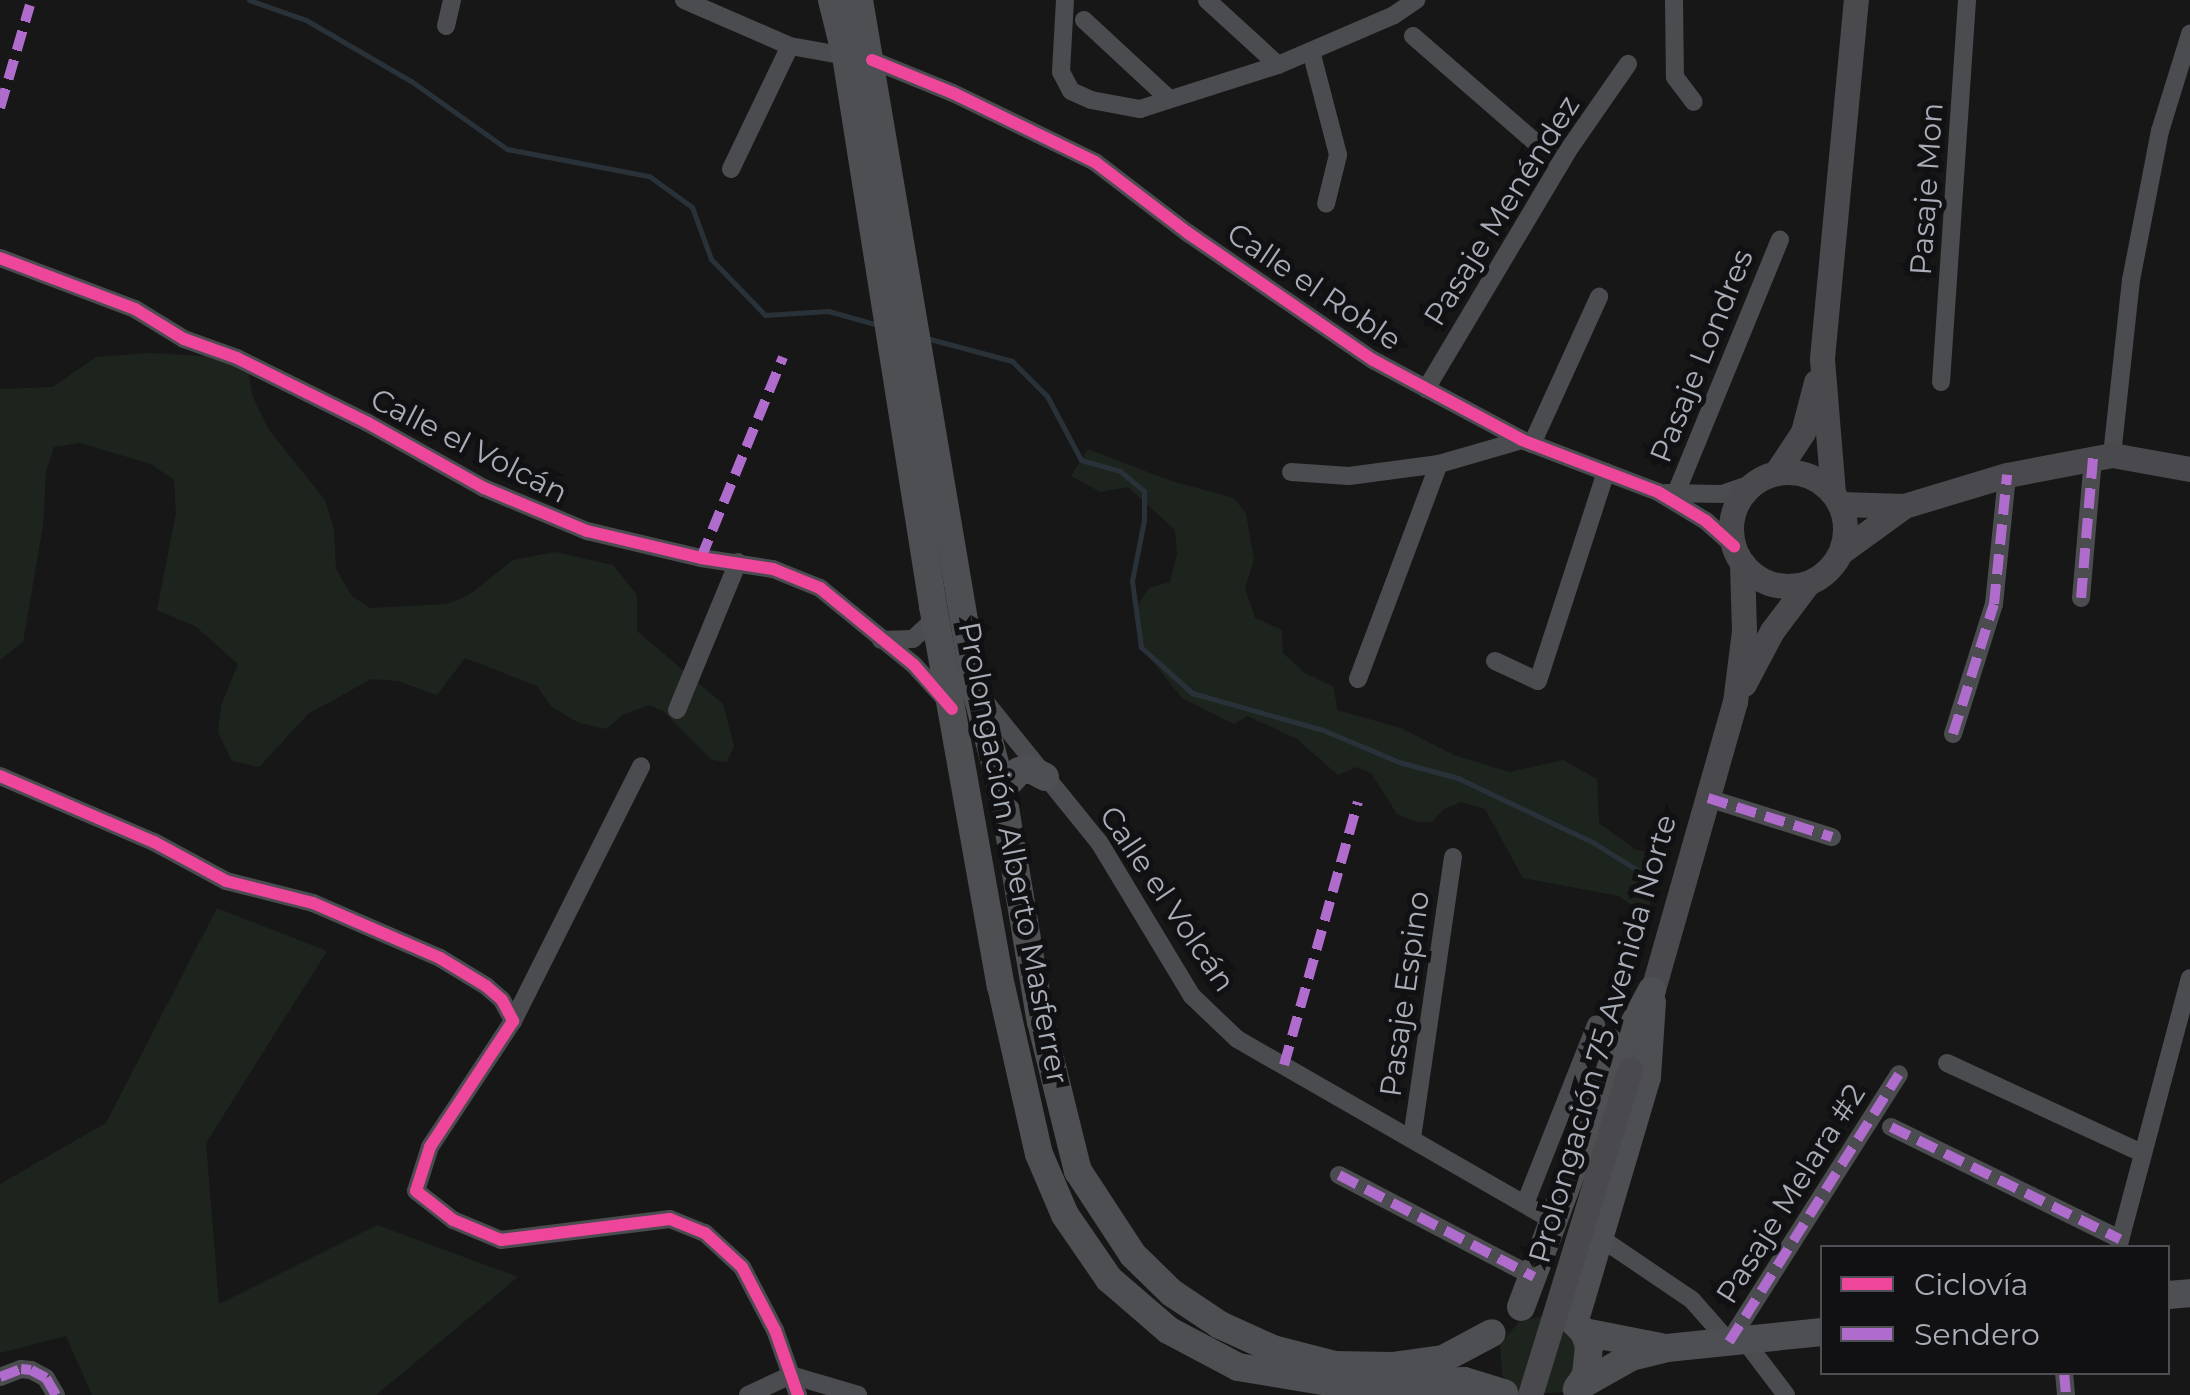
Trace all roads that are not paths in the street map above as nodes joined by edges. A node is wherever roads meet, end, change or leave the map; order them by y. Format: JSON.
{"nodes":[{"id":1,"x":452,"y":0,"type":"edge"},
{"id":2,"x":684,"y":0,"type":"edge"},
{"id":3,"x":832,"y":0,"type":"edge"},
{"id":4,"x":859,"y":0,"type":"edge"},
{"id":5,"x":1064,"y":0,"type":"edge"},
{"id":6,"x":1207,"y":0,"type":"edge"},
{"id":7,"x":1376,"y":0,"type":"edge"},
{"id":8,"x":1416,"y":0,"type":"edge"},
{"id":9,"x":1674,"y":0,"type":"edge"},
{"id":10,"x":1856,"y":0,"type":"edge"},
{"id":11,"x":1967,"y":0,"type":"edge"},
{"id":12,"x":725,"y":8,"type":"edge"},
{"id":13,"x":1394,"y":15,"type":"junction"},
{"id":14,"x":1084,"y":20,"type":"dead end"},
{"id":15,"x":446,"y":26,"type":"dead end"},
{"id":16,"x":2190,"y":34,"type":"edge"},
{"id":17,"x":1412,"y":36,"type":"dead end"},
{"id":18,"x":790,"y":46,"type":"junction"},
{"id":19,"x":1311,"y":51,"type":"junction"},
{"id":20,"x":859,"y":58,"type":"junction"},
{"id":21,"x":1628,"y":64,"type":"dead end"},
{"id":22,"x":1278,"y":65,"type":"junction"},
{"id":23,"x":1169,"y":100,"type":"junction"},
{"id":24,"x":1694,"y":102,"type":"dead end"},
{"id":25,"x":1560,"y":164,"type":"junction"},
{"id":26,"x":731,"y":169,"type":"dead end"},
{"id":27,"x":1326,"y":204,"type":"dead end"},
{"id":28,"x":1780,"y":239,"type":"dead end"},
{"id":29,"x":0,"y":258,"type":"edge"},
{"id":30,"x":1599,"y":296,"type":"dead end"},
{"id":31,"x":1822,"y":358,"type":"junction"},
{"id":32,"x":1941,"y":382,"type":"dead end"},
{"id":33,"x":1426,"y":388,"type":"junction"},
{"id":34,"x":1527,"y":442,"type":"junction"},
{"id":35,"x":2103,"y":457,"type":"junction"},
{"id":36,"x":1439,"y":464,"type":"junction"},
{"id":37,"x":2190,"y":469,"type":"edge"},
{"id":38,"x":1291,"y":472,"type":"dead end"},
{"id":39,"x":1606,"y":472,"type":"junction"},
{"id":40,"x":2007,"y":475,"type":"junction"},
{"id":41,"x":1765,"y":478,"type":"junction"},
{"id":42,"x":1667,"y":493,"type":"junction"},
{"id":43,"x":1836,"y":498,"type":"junction"},
{"id":44,"x":1904,"y":506,"type":"junction"},
{"id":45,"x":1841,"y":552,"type":"junction"},
{"id":46,"x":1738,"y":554,"type":"junction"},
{"id":47,"x":738,"y":562,"type":"junction"},
{"id":48,"x":1808,"y":582,"type":"junction"},
{"id":49,"x":2082,"y":598,"type":"dead end"},
{"id":50,"x":934,"y":611,"type":"junction"},
{"id":51,"x":881,"y":640,"type":"junction"},
{"id":52,"x":1495,"y":661,"type":"dead end"},
{"id":53,"x":1358,"y":680,"type":"dead end"},
{"id":54,"x":976,"y":691,"type":"junction"},
{"id":55,"x":1735,"y":702,"type":"junction"},
{"id":56,"x":952,"y":709,"type":"junction"},
{"id":57,"x":677,"y":710,"type":"dead end"},
{"id":58,"x":1953,"y":734,"type":"dead end"},
{"id":59,"x":641,"y":766,"type":"dead end"},
{"id":60,"x":0,"y":776,"type":"edge"},
{"id":61,"x":1046,"y":776,"type":"junction"},
{"id":62,"x":1002,"y":790,"type":"junction"},
{"id":63,"x":1708,"y":798,"type":"junction"},
{"id":64,"x":1832,"y":837,"type":"dead end"},
{"id":65,"x":1453,"y":858,"type":"dead end"},
{"id":66,"x":2190,"y":978,"type":"edge"},
{"id":67,"x":1652,"y":990,"type":"junction"},
{"id":68,"x":513,"y":1021,"type":"junction"},
{"id":69,"x":1596,"y":1025,"type":"dead end"},
{"id":70,"x":1947,"y":1062,"type":"dead end"},
{"id":71,"x":1899,"y":1074,"type":"dead end"},
{"id":72,"x":1891,"y":1127,"type":"dead end"},
{"id":73,"x":1412,"y":1138,"type":"junction"},
{"id":74,"x":2142,"y":1153,"type":"junction"},
{"id":75,"x":1339,"y":1174,"type":"dead end"},
{"id":76,"x":1525,"y":1204,"type":"junction"},
{"id":77,"x":1553,"y":1221,"type":"junction"},
{"id":78,"x":1599,"y":1237,"type":"junction"},
{"id":79,"x":2119,"y":1243,"type":"edge"},
{"id":80,"x":1534,"y":1276,"type":"junction"},
{"id":81,"x":1521,"y":1307,"type":"junction"},
{"id":82,"x":1580,"y":1326,"type":"junction"},
{"id":83,"x":1492,"y":1332,"type":"junction"},
{"id":84,"x":1820,"y":1332,"type":"edge"},
{"id":85,"x":1737,"y":1342,"type":"junction"},
{"id":86,"x":1667,"y":1348,"type":"junction"},
{"id":87,"x":791,"y":1375,"type":"junction"},
{"id":88,"x":0,"y":1377,"type":"edge"},
{"id":89,"x":1574,"y":1391,"type":"edge"},
{"id":90,"x":1513,"y":1394,"type":"edge"},
{"id":91,"x":56,"y":1395,"type":"edge"},
{"id":92,"x":748,"y":1395,"type":"edge"},
{"id":93,"x":798,"y":1395,"type":"edge"},
{"id":94,"x":858,"y":1395,"type":"edge"},
{"id":95,"x":1786,"y":1395,"type":"edge"}],
"edges":[{"from":1,"to":15,"type":"street"},
{"from":2,"to":12,"type":"street","name":"Calle el Roble"},
{"from":3,"to":20,"type":"main road","name":"Prolongación Alberto Masferrer"},
{"from":4,"to":20,"type":"main road","name":"Prolongación Alberto Masferrer"},
{"from":5,"to":23,"type":"street"},
{"from":6,"to":22,"type":"street"},
{"from":7,"to":13,"type":"street"},
{"from":8,"to":13,"type":"street"},
{"from":9,"to":24,"type":"street"},
{"from":10,"to":31,"type":"main road"},
{"from":11,"to":32,"type":"street","name":"Pasaje Mon"},
{"from":12,"to":18,"type":"street","name":"Calle el Roble"},
{"from":13,"to":19,"type":"street"},
{"from":14,"to":23,"type":"street"},
{"from":16,"to":35,"type":"street"},
{"from":17,"to":25,"type":"street"},
{"from":18,"to":20,"type":"street","name":"Calle el Roble"},
{"from":18,"to":26,"type":"street"},
{"from":19,"to":22,"type":"street"},
{"from":19,"to":27,"type":"street"},
{"from":20,"to":33,"type":"street","name":"Calle el Roble"},
{"from":20,"to":50,"type":"main road","name":"Prolongación Alberto Masferrer"},
{"from":20,"to":54,"type":"main road","name":"Prolongación Alberto Masferrer"},
{"from":21,"to":25,"type":"street","name":"Pasaje Menéndez"},
{"from":22,"to":23,"type":"street"},
{"from":25,"to":33,"type":"street","name":"Pasaje Menéndez"},
{"from":28,"to":42,"type":"street","name":"Pasaje Londres"},
{"from":29,"to":47,"type":"street","name":"Calle el Volcán"},
{"from":30,"to":34,"type":"street"},
{"from":31,"to":41,"type":"main road"},
{"from":31,"to":43,"type":"main road"},
{"from":33,"to":34,"type":"street","name":"Calle el Roble"},
{"from":34,"to":36,"type":"street"},
{"from":34,"to":39,"type":"street","name":"Calle el Roble"},
{"from":35,"to":37,"type":"main road"},
{"from":35,"to":40,"type":"main road"},
{"from":35,"to":49,"type":"street"},
{"from":36,"to":38,"type":"street"},
{"from":36,"to":53,"type":"street"},
{"from":39,"to":42,"type":"street","name":"Calle el Roble"},
{"from":39,"to":52,"type":"street"},
{"from":40,"to":44,"type":"main road"},
{"from":40,"to":58,"type":"street"},
{"from":41,"to":42,"type":"street","name":"Calle el Roble"},
{"from":41,"to":43,"type":"main road"},
{"from":41,"to":46,"type":"main road"},
{"from":42,"to":46,"type":"street","name":"Calle el Roble"},
{"from":43,"to":44,"type":"main road"},
{"from":43,"to":45,"type":"main road"},
{"from":44,"to":45,"type":"main road"},
{"from":45,"to":48,"type":"main road"},
{"from":46,"to":48,"type":"main road"},
{"from":46,"to":55,"type":"main road","name":"Prolongación 75 Avenida Norte"},
{"from":47,"to":51,"type":"street","name":"Calle el Volcán"},
{"from":47,"to":57,"type":"street"},
{"from":48,"to":55,"type":"main road","name":"Prolongación 75 Avenida Norte"},
{"from":50,"to":51,"type":"street"},
{"from":50,"to":56,"type":"main road","name":"Prolongación Alberto Masferrer"},
{"from":51,"to":56,"type":"street","name":"Calle el Volcán"},
{"from":54,"to":61,"type":"street","name":"Calle el Volcán"},
{"from":54,"to":62,"type":"main road","name":"Prolongación Alberto Masferrer"},
{"from":55,"to":63,"type":"main road","name":"Prolongación 75 Avenida Norte"},
{"from":56,"to":90,"type":"main road","name":"Prolongación Alberto Masferrer"},
{"from":59,"to":68,"type":"street"},
{"from":60,"to":68,"type":"street"},
{"from":61,"to":62,"type":"main road"},
{"from":61,"to":73,"type":"street","name":"Calle el Volcán"},
{"from":62,"to":83,"type":"main road","name":"Prolongación Alberto Masferrer"},
{"from":63,"to":64,"type":"street"},
{"from":63,"to":67,"type":"main road","name":"Prolongación 75 Avenida Norte"},
{"from":65,"to":73,"type":"street","name":"Pasaje Espino"},
{"from":66,"to":74,"type":"street"},
{"from":67,"to":77,"type":"main road"},
{"from":67,"to":78,"type":"main road"},
{"from":67,"to":90,"type":"main road","name":"Prolongación 75 Avenida Norte","bridge":true},
{"from":68,"to":87,"type":"street"},
{"from":69,"to":76,"type":"street"},
{"from":70,"to":74,"type":"street"},
{"from":71,"to":85,"type":"street","name":"Pasaje Melara #2"},
{"from":72,"to":79,"type":"street"},
{"from":73,"to":76,"type":"street","name":"Calle el Volcán"},
{"from":74,"to":79,"type":"street"},
{"from":75,"to":80,"type":"street"},
{"from":76,"to":77,"type":"street","name":"Calle el Volcán"},
{"from":77,"to":80,"type":"main road"},
{"from":78,"to":82,"type":"main road"},
{"from":78,"to":85,"type":"street"},
{"from":80,"to":81,"type":"main road"},
{"from":81,"to":82,"type":"main road"},
{"from":81,"to":83,"type":"main road","name":"Prolongación Alberto Masferrer"},
{"from":82,"to":86,"type":"main road"},
{"from":82,"to":89,"type":"main road"},
{"from":83,"to":90,"type":"main road"},
{"from":84,"to":85,"type":"main road"},
{"from":85,"to":86,"type":"main road"},
{"from":85,"to":95,"type":"street"},
{"from":86,"to":89,"type":"main road"},
{"from":87,"to":92,"type":"street"},
{"from":87,"to":93,"type":"street"},
{"from":87,"to":94,"type":"street"},
{"from":88,"to":91,"type":"street"}]}
